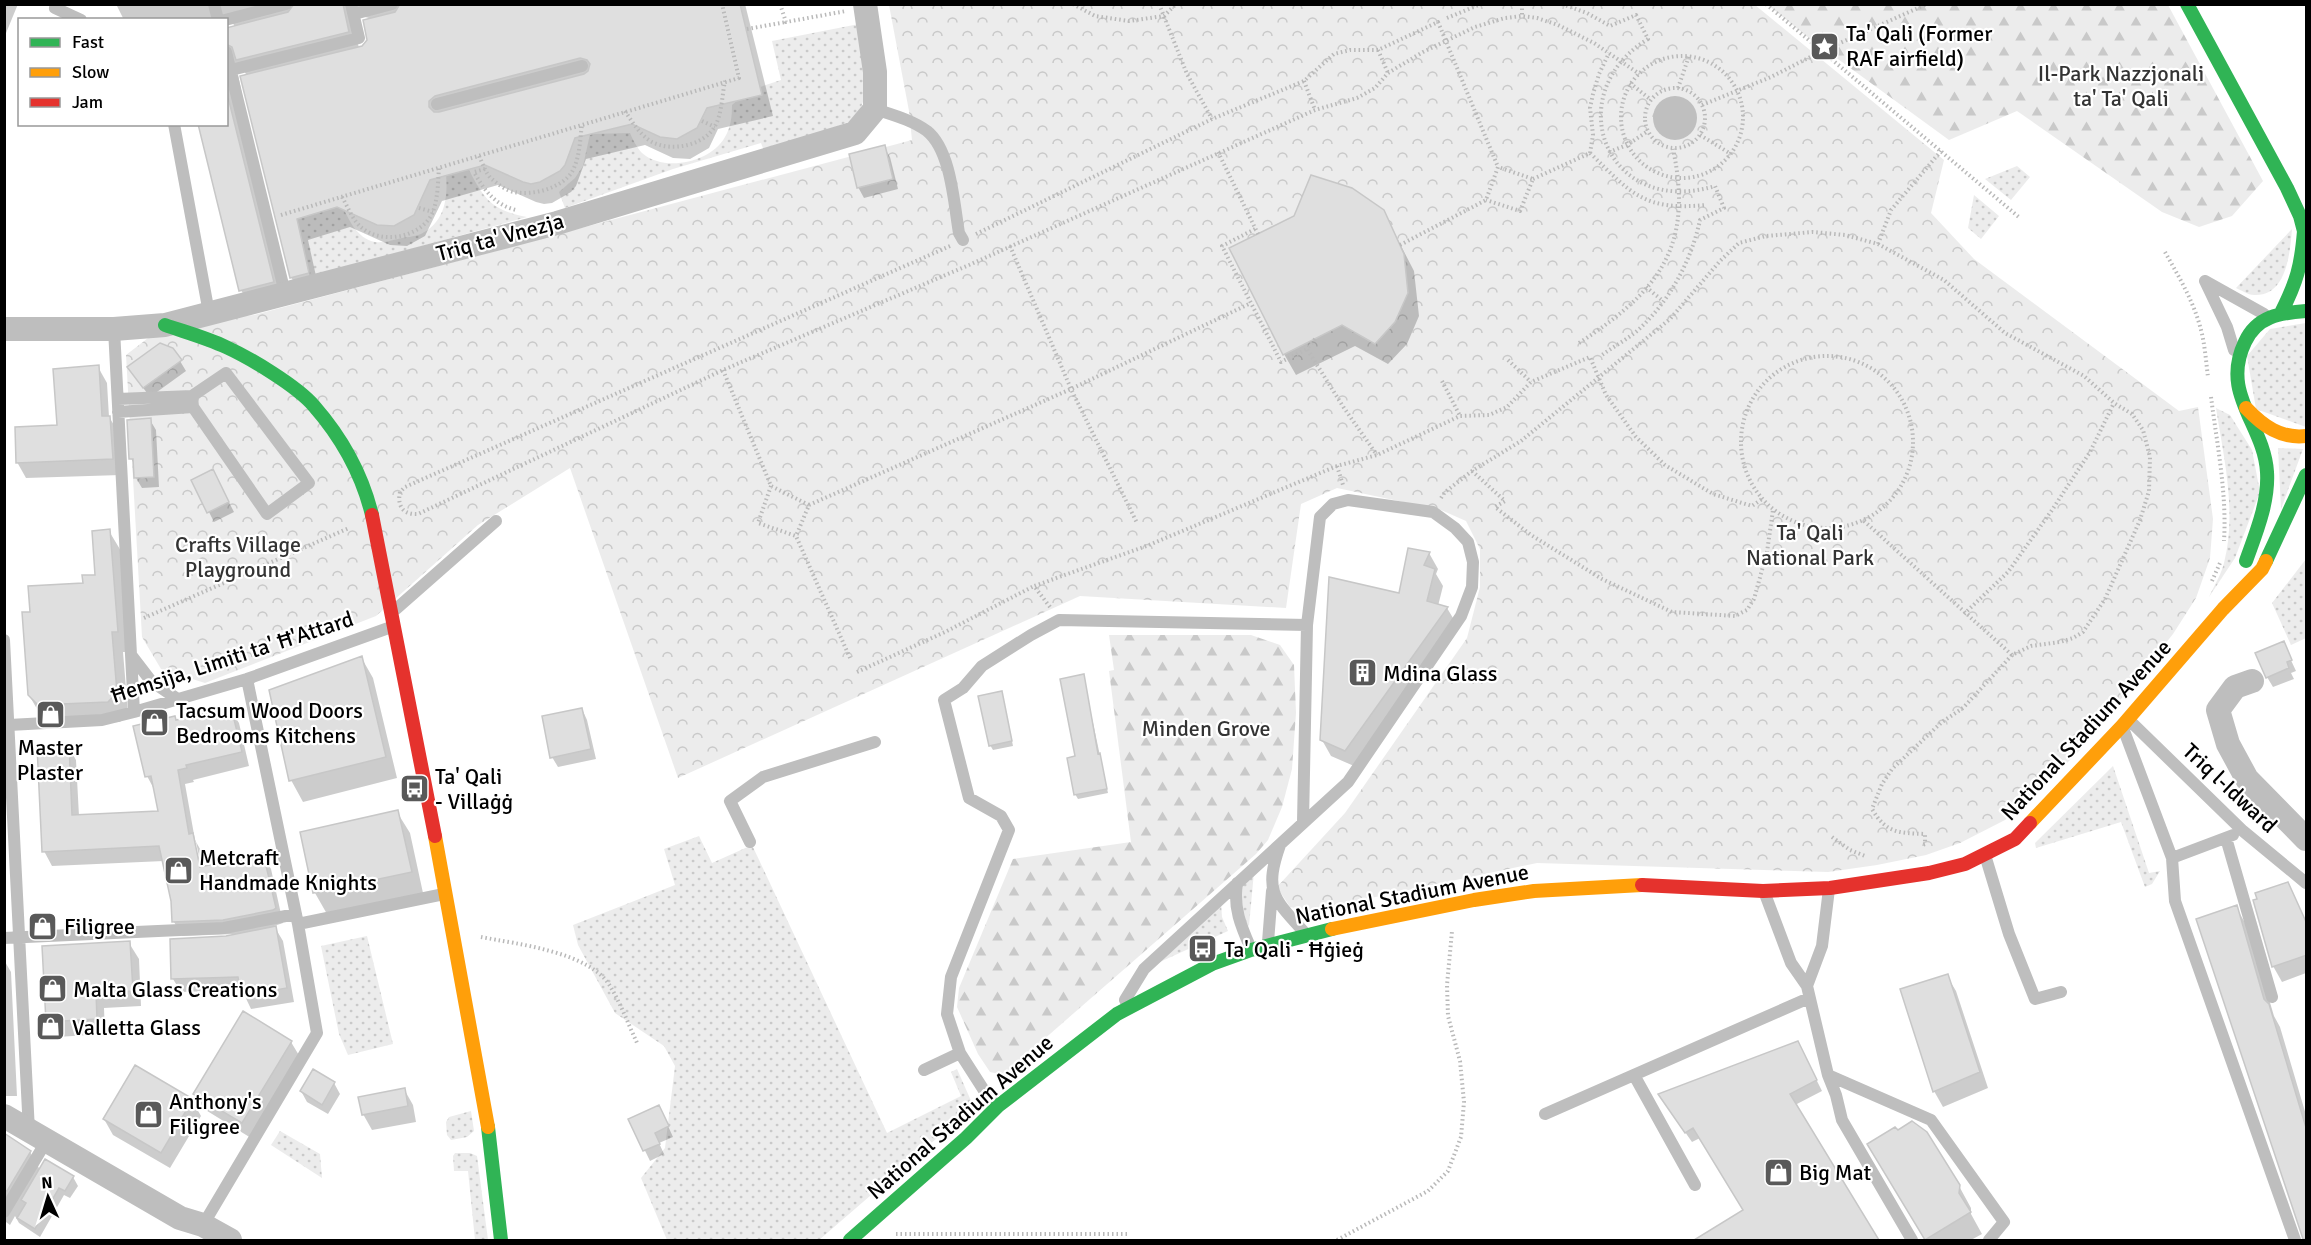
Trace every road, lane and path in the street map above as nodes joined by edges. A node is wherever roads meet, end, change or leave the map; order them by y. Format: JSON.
{"nodes":[{"id":1,"x":56,"y":4,"type":"edge"},
{"id":2,"x":286,"y":4,"type":"edge"},
{"id":3,"x":392,"y":4,"type":"edge"},
{"id":4,"x":722,"y":4,"type":"edge"},
{"id":5,"x":780,"y":4,"type":"edge"},
{"id":6,"x":865,"y":4,"type":"edge"},
{"id":7,"x":1073,"y":4,"type":"edge"},
{"id":8,"x":1158,"y":4,"type":"edge"},
{"id":9,"x":1176,"y":4,"type":"edge"},
{"id":10,"x":1481,"y":4,"type":"edge"},
{"id":11,"x":1522,"y":4,"type":"edge"},
{"id":12,"x":1562,"y":4,"type":"edge"},
{"id":13,"x":1766,"y":4,"type":"edge"},
{"id":14,"x":1927,"y":4,"type":"edge"},
{"id":15,"x":2187,"y":4,"type":"edge"},
{"id":16,"x":353,"y":9,"type":"edge"},
{"id":17,"x":839,"y":12,"type":"dead end"},
{"id":18,"x":1164,"y":16,"type":"junction"},
{"id":19,"x":1522,"y":16,"type":"dead end"},
{"id":20,"x":77,"y":18,"type":"edge"},
{"id":21,"x":1447,"y":18,"type":"dead end"},
{"id":22,"x":228,"y":19,"type":"edge"},
{"id":23,"x":786,"y":22,"type":"junction"},
{"id":24,"x":747,"y":29,"type":"dead end"},
{"id":25,"x":1446,"y":40,"type":"dead end"},
{"id":26,"x":1378,"y":50,"type":"dead end"},
{"id":27,"x":1822,"y":51,"type":"junction"},
{"id":28,"x":1609,"y":53,"type":"dead end"},
{"id":29,"x":1689,"y":56,"type":"junction"},
{"id":30,"x":228,"y":59,"type":"edge"},
{"id":31,"x":582,"y":66,"type":"dead end"},
{"id":32,"x":231,"y":69,"type":"junction"},
{"id":33,"x":1388,"y":73,"type":"dead end"},
{"id":34,"x":724,"y":81,"type":"junction"},
{"id":35,"x":1304,"y":81,"type":"dead end"},
{"id":36,"x":1630,"y":83,"type":"junction"},
{"id":37,"x":1678,"y":88,"type":"junction"},
{"id":38,"x":1738,"y":92,"type":"junction"},
{"id":39,"x":1651,"y":100,"type":"junction"},
{"id":40,"x":437,"y":104,"type":"dead end"},
{"id":41,"x":1702,"y":105,"type":"junction"},
{"id":42,"x":875,"y":109,"type":"junction"},
{"id":43,"x":1315,"y":110,"type":"dead end"},
{"id":44,"x":625,"y":111,"type":"junction"},
{"id":45,"x":1212,"y":119,"type":"dead end"},
{"id":46,"x":702,"y":121,"type":"dead end"},
{"id":47,"x":582,"y":124,"type":"junction"},
{"id":48,"x":174,"y":126,"type":"edge"},
{"id":49,"x":715,"y":127,"type":"junction"},
{"id":50,"x":1648,"y":132,"type":"junction"},
{"id":51,"x":1700,"y":135,"type":"junction"},
{"id":52,"x":1627,"y":145,"type":"junction"},
{"id":53,"x":1673,"y":149,"type":"junction"},
{"id":54,"x":1941,"y":151,"type":"junction"},
{"id":55,"x":1218,"y":152,"type":"dead end"},
{"id":56,"x":1609,"y":152,"type":"junction"},
{"id":57,"x":1590,"y":153,"type":"junction"},
{"id":58,"x":1731,"y":154,"type":"junction"},
{"id":59,"x":479,"y":156,"type":"junction"},
{"id":60,"x":439,"y":167,"type":"junction"},
{"id":61,"x":1498,"y":167,"type":"junction"},
{"id":62,"x":485,"y":169,"type":"junction"},
{"id":63,"x":1533,"y":179,"type":"junction"},
{"id":64,"x":1679,"y":179,"type":"junction"},
{"id":65,"x":1679,"y":192,"type":"junction"},
{"id":66,"x":342,"y":197,"type":"junction"},
{"id":67,"x":1486,"y":200,"type":"junction"},
{"id":68,"x":1706,"y":205,"type":"dead end"},
{"id":69,"x":1678,"y":207,"type":"junction"},
{"id":70,"x":419,"y":208,"type":"dead end"},
{"id":71,"x":522,"y":210,"type":"dead end"},
{"id":72,"x":433,"y":212,"type":"junction"},
{"id":73,"x":2020,"y":218,"type":"dead end"},
{"id":74,"x":268,"y":219,"type":"junction"},
{"id":75,"x":1255,"y":229,"type":"junction"},
{"id":76,"x":1258,"y":234,"type":"dead end"},
{"id":77,"x":2305,"y":235,"type":"edge"},
{"id":78,"x":963,"y":240,"type":"dead end"},
{"id":79,"x":1878,"y":244,"type":"junction"},
{"id":80,"x":1400,"y":245,"type":"dead end"},
{"id":81,"x":1010,"y":246,"type":"dead end"},
{"id":82,"x":2165,"y":252,"type":"dead end"},
{"id":83,"x":1646,"y":287,"type":"junction"},
{"id":84,"x":285,"y":293,"type":"junction"},
{"id":85,"x":1663,"y":302,"type":"junction"},
{"id":86,"x":1251,"y":303,"type":"junction"},
{"id":87,"x":2307,"y":311,"type":"edge"},
{"id":88,"x":209,"y":314,"type":"junction"},
{"id":89,"x":2276,"y":315,"type":"junction"},
{"id":90,"x":165,"y":325,"type":"junction"},
{"id":91,"x":4,"y":329,"type":"edge"},
{"id":92,"x":114,"y":329,"type":"junction"},
{"id":93,"x":1315,"y":339,"type":"dead end"},
{"id":94,"x":1579,"y":342,"type":"dead end"},
{"id":95,"x":1307,"y":350,"type":"junction"},
{"id":96,"x":1602,"y":355,"type":"dead end"},
{"id":97,"x":1508,"y":360,"type":"dead end"},
{"id":98,"x":2236,"y":360,"type":"junction"},
{"id":99,"x":723,"y":370,"type":"dead end"},
{"id":100,"x":1600,"y":378,"type":"junction"},
{"id":101,"x":1442,"y":381,"type":"dead end"},
{"id":102,"x":1531,"y":382,"type":"junction"},
{"id":103,"x":2209,"y":384,"type":"dead end"},
{"id":104,"x":1071,"y":389,"type":"junction"},
{"id":105,"x":2210,"y":394,"type":"dead end"},
{"id":106,"x":193,"y":401,"type":"junction"},
{"id":107,"x":2114,"y":403,"type":"junction"},
{"id":108,"x":118,"y":405,"type":"junction"},
{"id":109,"x":2245,"y":407,"type":"junction"},
{"id":110,"x":1460,"y":416,"type":"junction"},
{"id":111,"x":2307,"y":436,"type":"edge"},
{"id":112,"x":1377,"y":455,"type":"junction"},
{"id":113,"x":1472,"y":471,"type":"junction"},
{"id":114,"x":2307,"y":475,"type":"edge"},
{"id":115,"x":771,"y":486,"type":"junction"},
{"id":116,"x":1762,"y":499,"type":"junction"},
{"id":117,"x":809,"y":505,"type":"junction"},
{"id":118,"x":1773,"y":510,"type":"junction"},
{"id":119,"x":1433,"y":512,"type":"junction"},
{"id":120,"x":1864,"y":520,"type":"junction"},
{"id":121,"x":496,"y":521,"type":"dead end"},
{"id":122,"x":1137,"y":523,"type":"dead end"},
{"id":123,"x":796,"y":536,"type":"junction"},
{"id":124,"x":321,"y":540,"type":"dead end"},
{"id":125,"x":2224,"y":545,"type":"dead end"},
{"id":126,"x":2222,"y":554,"type":"dead end"},
{"id":127,"x":1034,"y":586,"type":"junction"},
{"id":128,"x":2209,"y":589,"type":"dead end"},
{"id":129,"x":2223,"y":609,"type":"junction"},
{"id":130,"x":1964,"y":614,"type":"junction"},
{"id":131,"x":393,"y":619,"type":"junction"},
{"id":132,"x":1059,"y":620,"type":"junction"},
{"id":133,"x":130,"y":624,"type":"junction"},
{"id":134,"x":1307,"y":625,"type":"junction"},
{"id":135,"x":4,"y":640,"type":"edge"},
{"id":136,"x":131,"y":655,"type":"junction"},
{"id":137,"x":2012,"y":655,"type":"junction"},
{"id":138,"x":850,"y":658,"type":"dead end"},
{"id":139,"x":857,"y":672,"type":"dead end"},
{"id":140,"x":247,"y":679,"type":"junction"},
{"id":141,"x":2252,"y":681,"type":"dead end"},
{"id":142,"x":179,"y":700,"type":"junction"},
{"id":143,"x":134,"y":712,"type":"junction"},
{"id":144,"x":2126,"y":723,"type":"junction"},
{"id":145,"x":9,"y":725,"type":"junction"},
{"id":146,"x":875,"y":742,"type":"dead end"},
{"id":147,"x":8,"y":754,"type":"edge"},
{"id":148,"x":1303,"y":822,"type":"junction"},
{"id":149,"x":2243,"y":831,"type":"junction"},
{"id":150,"x":1832,"y":837,"type":"dead end"},
{"id":151,"x":2226,"y":838,"type":"junction"},
{"id":152,"x":2307,"y":839,"type":"edge"},
{"id":153,"x":750,"y":842,"type":"dead end"},
{"id":154,"x":1280,"y":844,"type":"junction"},
{"id":155,"x":1918,"y":847,"type":"dead end"},
{"id":156,"x":1985,"y":854,"type":"junction"},
{"id":157,"x":1867,"y":856,"type":"dead end"},
{"id":158,"x":2172,"y":858,"type":"junction"},
{"id":159,"x":1237,"y":883,"type":"junction"},
{"id":160,"x":2307,"y":883,"type":"edge"},
{"id":161,"x":1272,"y":887,"type":"junction"},
{"id":162,"x":1830,"y":888,"type":"junction"},
{"id":163,"x":1763,"y":891,"type":"junction"},
{"id":164,"x":446,"y":893,"type":"junction"},
{"id":165,"x":1455,"y":904,"type":"junction"},
{"id":166,"x":297,"y":919,"type":"junction"},
{"id":167,"x":455,"y":932,"type":"junction"},
{"id":168,"x":1307,"y":934,"type":"junction"},
{"id":169,"x":18,"y":937,"type":"junction"},
{"id":170,"x":4,"y":938,"type":"edge"},
{"id":171,"x":1268,"y":945,"type":"junction"},
{"id":172,"x":1251,"y":950,"type":"junction"},
{"id":173,"x":1808,"y":992,"type":"junction"},
{"id":174,"x":2061,"y":992,"type":"dead end"},
{"id":175,"x":2272,"y":997,"type":"dead end"},
{"id":176,"x":1117,"y":1014,"type":"junction"},
{"id":177,"x":638,"y":1045,"type":"dead end"},
{"id":178,"x":960,"y":1053,"type":"junction"},
{"id":179,"x":924,"y":1070,"type":"dead end"},
{"id":180,"x":1634,"y":1075,"type":"junction"},
{"id":181,"x":1828,"y":1075,"type":"junction"},
{"id":182,"x":998,"y":1106,"type":"junction"},
{"id":183,"x":1545,"y":1114,"type":"dead end"},
{"id":184,"x":4,"y":1116,"type":"edge"},
{"id":185,"x":38,"y":1136,"type":"junction"},
{"id":186,"x":1695,"y":1185,"type":"dead end"},
{"id":187,"x":4,"y":1212,"type":"edge"},
{"id":188,"x":876,"y":1218,"type":"junction"},
{"id":189,"x":203,"y":1225,"type":"junction"},
{"id":190,"x":1128,"y":1234,"type":"dead end"},
{"id":191,"x":230,"y":1240,"type":"edge"},
{"id":192,"x":501,"y":1240,"type":"edge"},
{"id":193,"x":850,"y":1240,"type":"edge"},
{"id":194,"x":1337,"y":1240,"type":"edge"},
{"id":195,"x":1912,"y":1240,"type":"edge"},
{"id":196,"x":1989,"y":1240,"type":"edge"},
{"id":197,"x":2295,"y":1240,"type":"edge"}],
"edges":[{"from":1,"to":20,"type":"lane"},
{"from":2,"to":22,"type":"lane"},
{"from":3,"to":16,"type":"lane"},
{"from":4,"to":34,"type":"path"},
{"from":5,"to":23,"type":"path"},
{"from":6,"to":42,"type":"street"},
{"from":7,"to":18,"type":"path"},
{"from":8,"to":18,"type":"path"},
{"from":9,"to":18,"type":"path"},
{"from":10,"to":21,"type":"path"},
{"from":11,"to":19,"type":"path"},
{"from":12,"to":56,"type":"path"},
{"from":13,"to":27,"type":"path"},
{"from":14,"to":27,"type":"path"},
{"from":15,"to":77,"type":"main road"},
{"from":16,"to":32,"type":"lane"},
{"from":17,"to":23,"type":"path"},
{"from":18,"to":45,"type":"path"},
{"from":23,"to":24,"type":"path"},
{"from":25,"to":61,"type":"path"},
{"from":26,"to":33,"type":"path"},
{"from":27,"to":38,"type":"path"},
{"from":27,"to":54,"type":"path"},
{"from":28,"to":57,"type":"path"},
{"from":29,"to":36,"type":"path"},
{"from":29,"to":37,"type":"path"},
{"from":29,"to":38,"type":"path"},
{"from":30,"to":32,"type":"lane"},
{"from":31,"to":40,"type":"lane"},
{"from":32,"to":74,"type":"lane"},
{"from":34,"to":44,"type":"path"},
{"from":34,"to":49,"type":"path"},
{"from":35,"to":43,"type":"path"},
{"from":36,"to":39,"type":"path"},
{"from":36,"to":52,"type":"path"},
{"from":37,"to":39,"type":"path"},
{"from":37,"to":41,"type":"path"},
{"from":38,"to":41,"type":"path"},
{"from":38,"to":58,"type":"path"},
{"from":39,"to":50,"type":"path"},
{"from":41,"to":51,"type":"path"},
{"from":42,"to":78,"type":"lane"},
{"from":42,"to":84,"type":"street","name":"Triq ta' Vnezja"},
{"from":44,"to":47,"type":"path"},
{"from":44,"to":49,"type":"path"},
{"from":46,"to":49,"type":"path"},
{"from":47,"to":59,"type":"path"},
{"from":47,"to":62,"type":"path"},
{"from":48,"to":88,"type":"lane"},
{"from":50,"to":52,"type":"path"},
{"from":50,"to":53,"type":"path"},
{"from":51,"to":53,"type":"path"},
{"from":51,"to":58,"type":"path"},
{"from":52,"to":56,"type":"path"},
{"from":52,"to":64,"type":"path"},
{"from":53,"to":64,"type":"path"},
{"from":54,"to":73,"type":"path"},
{"from":54,"to":79,"type":"path"},
{"from":55,"to":75,"type":"path"},
{"from":56,"to":65,"type":"path"},
{"from":57,"to":63,"type":"path"},
{"from":57,"to":69,"type":"path"},
{"from":58,"to":64,"type":"path"},
{"from":59,"to":60,"type":"path"},
{"from":59,"to":62,"type":"path"},
{"from":60,"to":66,"type":"path"},
{"from":60,"to":72,"type":"path"},
{"from":61,"to":63,"type":"path"},
{"from":61,"to":67,"type":"path"},
{"from":62,"to":71,"type":"path"},
{"from":63,"to":67,"type":"path"},
{"from":64,"to":65,"type":"path"},
{"from":65,"to":69,"type":"path"},
{"from":65,"to":85,"type":"path"},
{"from":66,"to":72,"type":"path"},
{"from":66,"to":74,"type":"path"},
{"from":67,"to":80,"type":"path"},
{"from":68,"to":69,"type":"path"},
{"from":69,"to":83,"type":"path"},
{"from":70,"to":72,"type":"path"},
{"from":74,"to":84,"type":"lane"},
{"from":75,"to":76,"type":"path"},
{"from":75,"to":86,"type":"path"},
{"from":77,"to":89,"type":"main road"},
{"from":79,"to":100,"type":"path"},
{"from":79,"to":107,"type":"path"},
{"from":81,"to":104,"type":"path"},
{"from":82,"to":103,"type":"path"},
{"from":83,"to":85,"type":"path"},
{"from":83,"to":94,"type":"path"},
{"from":84,"to":88,"type":"street","name":"Triq ta' Vnezja"},
{"from":85,"to":96,"type":"path"},
{"from":86,"to":95,"type":"path"},
{"from":86,"to":104,"type":"path"},
{"from":87,"to":89,"type":"main road"},
{"from":88,"to":90,"type":"street","name":"Triq ta' Vnezja"},
{"from":89,"to":98,"type":"main road"},
{"from":89,"to":98,"type":"lane"},
{"from":90,"to":92,"type":"street","name":"Triq ta' Vnezja"},
{"from":90,"to":131,"type":"main road"},
{"from":91,"to":92,"type":"street","name":"Triq ta' Vnezja"},
{"from":92,"to":108,"type":"lane"},
{"from":93,"to":95,"type":"path"},
{"from":95,"to":112,"type":"path"},
{"from":97,"to":102,"type":"path"},
{"from":98,"to":109,"type":"main road"},
{"from":99,"to":115,"type":"path"},
{"from":100,"to":102,"type":"path"},
{"from":100,"to":113,"type":"path"},
{"from":100,"to":116,"type":"path"},
{"from":101,"to":110,"type":"path"},
{"from":102,"to":110,"type":"path"},
{"from":104,"to":117,"type":"path"},
{"from":104,"to":122,"type":"path"},
{"from":105,"to":125,"type":"path"},
{"from":106,"to":106,"type":"lane"},
{"from":106,"to":108,"type":"lane"},
{"from":107,"to":130,"type":"path"},
{"from":107,"to":137,"type":"path"},
{"from":108,"to":133,"type":"lane"},
{"from":109,"to":111,"type":"main road"},
{"from":109,"to":129,"type":"main road"},
{"from":110,"to":112,"type":"path"},
{"from":112,"to":127,"type":"path"},
{"from":113,"to":118,"type":"path"},
{"from":113,"to":119,"type":"path"},
{"from":114,"to":129,"type":"main road"},
{"from":115,"to":117,"type":"path"},
{"from":115,"to":123,"type":"path"},
{"from":116,"to":118,"type":"path"},
{"from":116,"to":120,"type":"path"},
{"from":117,"to":123,"type":"path"},
{"from":118,"to":120,"type":"path"},
{"from":119,"to":134,"type":"lane"},
{"from":119,"to":148,"type":"lane"},
{"from":120,"to":130,"type":"path"},
{"from":121,"to":131,"type":"lane"},
{"from":123,"to":138,"type":"path"},
{"from":124,"to":133,"type":"path"},
{"from":126,"to":128,"type":"path"},
{"from":127,"to":132,"type":"path"},
{"from":127,"to":139,"type":"path"},
{"from":129,"to":144,"type":"main road","name":"National Stadium Avenue"},
{"from":130,"to":137,"type":"path"},
{"from":131,"to":140,"type":"lane","name":"Ħemsija, Limiti ta' Ħ'Attard"},
{"from":131,"to":164,"type":"main road"},
{"from":132,"to":134,"type":"lane"},
{"from":132,"to":178,"type":"lane"},
{"from":133,"to":136,"type":"lane"},
{"from":134,"to":148,"type":"lane"},
{"from":135,"to":145,"type":"lane"},
{"from":136,"to":142,"type":"lane"},
{"from":136,"to":143,"type":"lane"},
{"from":137,"to":155,"type":"path"},
{"from":140,"to":142,"type":"lane","name":"Ħemsija, Limiti ta' Ħ'Attard"},
{"from":140,"to":166,"type":"lane"},
{"from":141,"to":152,"type":"street"},
{"from":142,"to":143,"type":"lane","name":"Ħemsija, Limiti ta' Ħ'Attard"},
{"from":143,"to":145,"type":"lane","name":"Ħemsija, Limiti ta' Ħ'Attard"},
{"from":144,"to":149,"type":"lane","name":"Triq l-Idward"},
{"from":144,"to":156,"type":"main road","name":"National Stadium Avenue"},
{"from":144,"to":158,"type":"lane"},
{"from":145,"to":147,"type":"lane"},
{"from":146,"to":153,"type":"lane"},
{"from":147,"to":169,"type":"lane"},
{"from":148,"to":154,"type":"lane"},
{"from":149,"to":151,"type":"lane"},
{"from":149,"to":160,"type":"lane","name":"Triq l-Idward"},
{"from":150,"to":157,"type":"path"},
{"from":151,"to":158,"type":"lane"},
{"from":151,"to":175,"type":"lane"},
{"from":154,"to":159,"type":"lane"},
{"from":154,"to":161,"type":"lane"},
{"from":156,"to":162,"type":"main road","name":"National Stadium Avenue"},
{"from":156,"to":174,"type":"lane"},
{"from":158,"to":197,"type":"lane"},
{"from":159,"to":172,"type":"lane"},
{"from":159,"to":176,"type":"lane"},
{"from":161,"to":168,"type":"lane"},
{"from":161,"to":171,"type":"lane"},
{"from":162,"to":163,"type":"main road","name":"National Stadium Avenue"},
{"from":162,"to":173,"type":"lane"},
{"from":163,"to":165,"type":"main road","name":"National Stadium Avenue"},
{"from":163,"to":173,"type":"lane"},
{"from":164,"to":166,"type":"lane"},
{"from":164,"to":167,"type":"main road"},
{"from":165,"to":168,"type":"main road","name":"National Stadium Avenue"},
{"from":165,"to":194,"type":"path"},
{"from":166,"to":169,"type":"lane"},
{"from":166,"to":189,"type":"lane"},
{"from":167,"to":177,"type":"path"},
{"from":167,"to":192,"type":"main road"},
{"from":168,"to":171,"type":"main road","name":"National Stadium Avenue"},
{"from":169,"to":170,"type":"lane"},
{"from":169,"to":185,"type":"lane"},
{"from":171,"to":172,"type":"main road","name":"National Stadium Avenue"},
{"from":172,"to":176,"type":"main road","name":"National Stadium Avenue"},
{"from":173,"to":180,"type":"lane"},
{"from":173,"to":181,"type":"lane"},
{"from":176,"to":182,"type":"main road","name":"National Stadium Avenue"},
{"from":178,"to":179,"type":"lane"},
{"from":178,"to":182,"type":"lane"},
{"from":180,"to":183,"type":"lane"},
{"from":180,"to":186,"type":"lane"},
{"from":181,"to":195,"type":"lane"},
{"from":181,"to":196,"type":"lane"},
{"from":182,"to":188,"type":"main road","name":"National Stadium Avenue"},
{"from":184,"to":185,"type":"street"},
{"from":185,"to":187,"type":"lane"},
{"from":185,"to":189,"type":"street"},
{"from":188,"to":190,"type":"path"},
{"from":188,"to":193,"type":"main road","name":"National Stadium Avenue"},
{"from":189,"to":191,"type":"street"}]}
